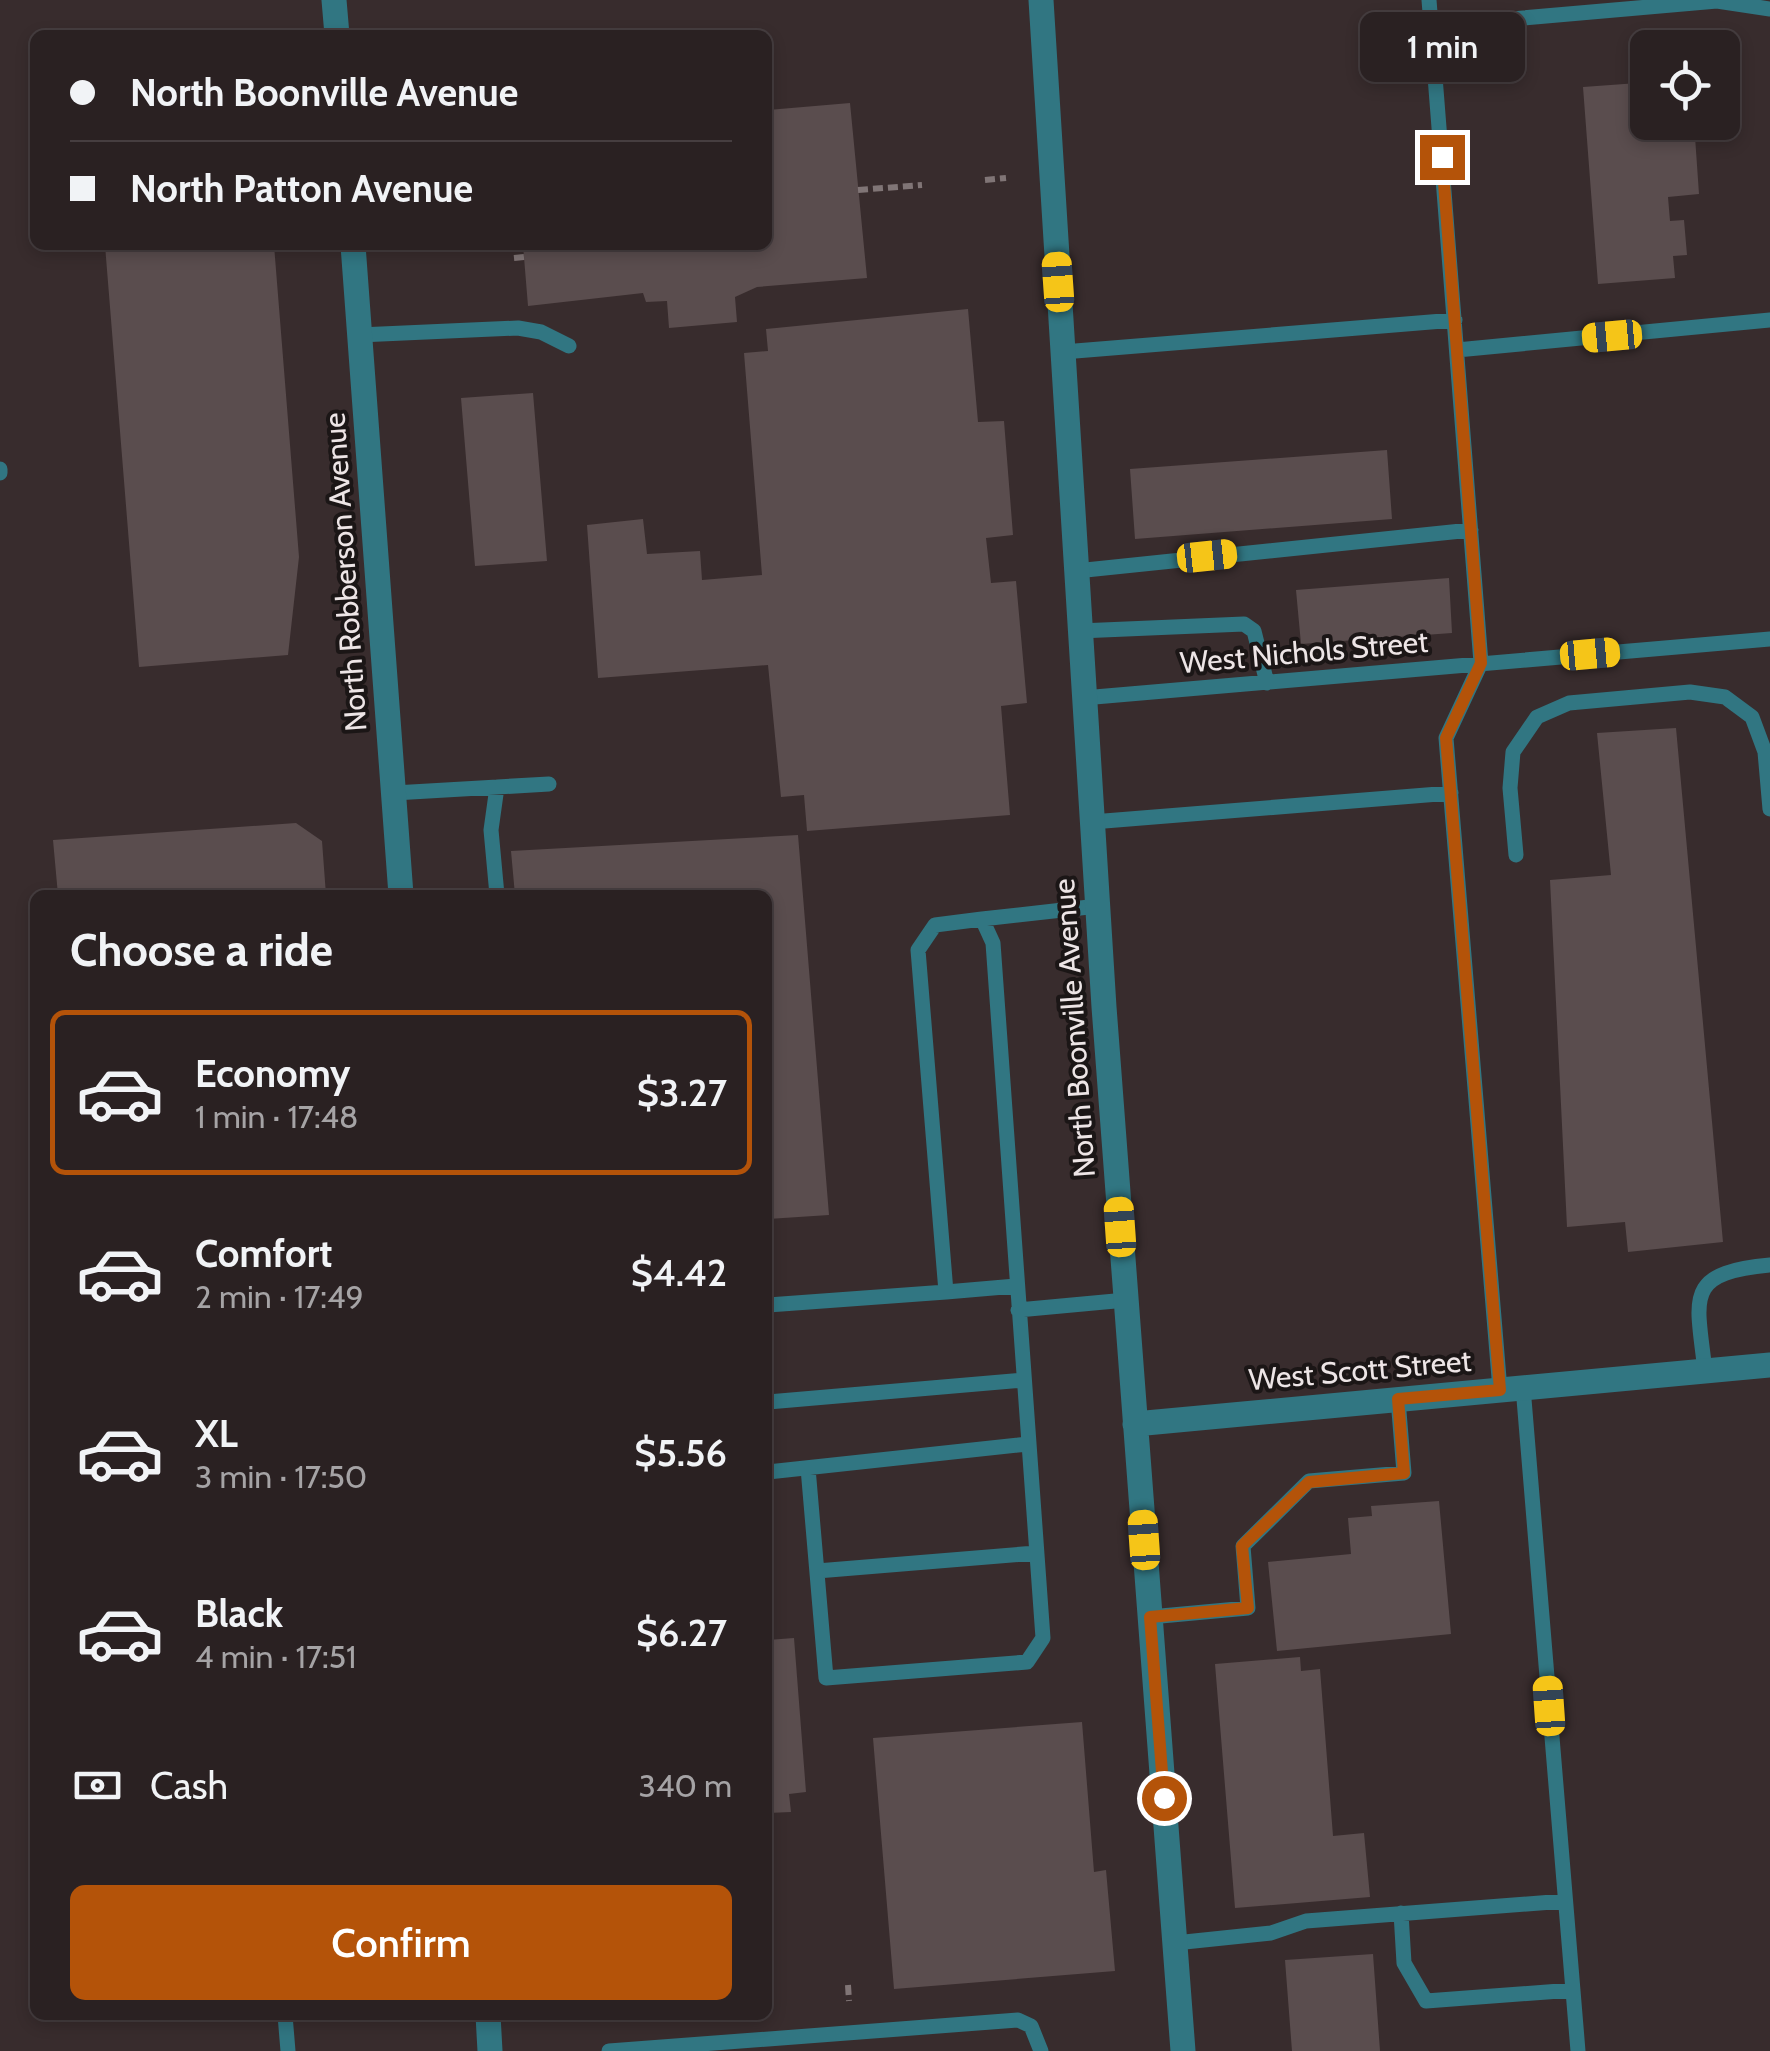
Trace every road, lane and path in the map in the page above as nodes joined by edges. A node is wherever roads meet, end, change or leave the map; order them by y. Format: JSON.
{"nodes":[{"id":1,"x":334,"y":0,"type":"edge"},
{"id":2,"x":1041,"y":0,"type":"edge"},
{"id":3,"x":1429,"y":0,"type":"edge"},
{"id":4,"x":1770,"y":9,"type":"edge"},
{"id":5,"x":1431,"y":26,"type":"junction"},
{"id":6,"x":337,"y":30,"type":"edge"},
{"id":7,"x":1006,"y":178,"type":"dead end"},
{"id":8,"x":985,"y":180,"type":"dead end"},
{"id":9,"x":922,"y":184,"type":"dead end"},
{"id":10,"x":858,"y":190,"type":"dead end"},
{"id":11,"x":352,"y":250,"type":"edge"},
{"id":12,"x":524,"y":257,"type":"dead end"},
{"id":13,"x":514,"y":258,"type":"dead end"},
{"id":14,"x":1455,"y":320,"type":"junction"},
{"id":15,"x":1770,"y":320,"type":"edge"},
{"id":16,"x":359,"y":335,"type":"junction"},
{"id":17,"x":569,"y":346,"type":"dead end"},
{"id":18,"x":1457,"y":350,"type":"junction"},
{"id":19,"x":1063,"y":352,"type":"junction"},
{"id":20,"x":1471,"y":530,"type":"junction"},
{"id":21,"x":1076,"y":570,"type":"junction"},
{"id":22,"x":1079,"y":631,"type":"junction"},
{"id":23,"x":1770,"y":638,"type":"edge"},
{"id":24,"x":1481,"y":663,"type":"junction"},
{"id":25,"x":1267,"y":682,"type":"junction"},
{"id":26,"x":1083,"y":698,"type":"junction"},
{"id":27,"x":549,"y":784,"type":"dead end"},
{"id":28,"x":497,"y":787,"type":"junction"},
{"id":29,"x":394,"y":793,"type":"junction"},
{"id":30,"x":1450,"y":793,"type":"junction"},
{"id":31,"x":1770,"y":809,"type":"edge"},
{"id":32,"x":1092,"y":822,"type":"junction"},
{"id":33,"x":1516,"y":855,"type":"dead end"},
{"id":34,"x":402,"y":890,"type":"edge"},
{"id":35,"x":497,"y":890,"type":"edge"},
{"id":36,"x":1098,"y":906,"type":"junction"},
{"id":37,"x":982,"y":918,"type":"junction"},
{"id":38,"x":1770,"y":1265,"type":"edge"},
{"id":39,"x":1016,"y":1286,"type":"junction"},
{"id":40,"x":946,"y":1292,"type":"junction"},
{"id":41,"x":1126,"y":1300,"type":"junction"},
{"id":42,"x":772,"y":1304,"type":"edge"},
{"id":43,"x":1018,"y":1310,"type":"junction"},
{"id":44,"x":1770,"y":1364,"type":"edge"},
{"id":45,"x":1705,"y":1371,"type":"junction"},
{"id":46,"x":1023,"y":1380,"type":"junction"},
{"id":47,"x":1512,"y":1388,"type":"junction"},
{"id":48,"x":1398,"y":1399,"type":"junction"},
{"id":49,"x":772,"y":1402,"type":"edge"},
{"id":50,"x":1136,"y":1424,"type":"junction"},
{"id":51,"x":1028,"y":1444,"type":"junction"},
{"id":52,"x":808,"y":1468,"type":"junction"},
{"id":53,"x":772,"y":1472,"type":"edge"},
{"id":54,"x":1036,"y":1553,"type":"junction"},
{"id":55,"x":817,"y":1572,"type":"junction"},
{"id":56,"x":1150,"y":1617,"type":"junction"},
{"id":57,"x":1566,"y":1900,"type":"junction"},
{"id":58,"x":1400,"y":1913,"type":"junction"},
{"id":59,"x":1175,"y":1943,"type":"junction"},
{"id":60,"x":848,"y":1985,"type":"dead end"},
{"id":61,"x":1573,"y":1990,"type":"junction"},
{"id":62,"x":849,"y":2000,"type":"dead end"},
{"id":63,"x":285,"y":2020,"type":"edge"},
{"id":64,"x":488,"y":2020,"type":"edge"},
{"id":65,"x":288,"y":2051,"type":"edge"},
{"id":66,"x":490,"y":2051,"type":"edge"},
{"id":67,"x":609,"y":2051,"type":"edge"},
{"id":68,"x":1041,"y":2051,"type":"edge"},
{"id":69,"x":1183,"y":2051,"type":"edge"},
{"id":70,"x":1578,"y":2051,"type":"edge"}],
"edges":[{"from":1,"to":6,"type":"street"},
{"from":2,"to":19,"type":"street","name":"North Boonville Avenue"},
{"from":3,"to":5,"type":"lane"},
{"from":4,"to":5,"type":"lane"},
{"from":5,"to":14,"type":"lane"},
{"from":7,"to":8,"type":"path"},
{"from":9,"to":10,"type":"path"},
{"from":11,"to":16,"type":"street","name":"North Robberson Avenue"},
{"from":12,"to":13,"type":"path"},
{"from":14,"to":18,"type":"lane"},
{"from":14,"to":19,"type":"lane"},
{"from":15,"to":18,"type":"lane"},
{"from":16,"to":17,"type":"lane"},
{"from":16,"to":29,"type":"street","name":"North Robberson Avenue"},
{"from":18,"to":20,"type":"lane"},
{"from":19,"to":21,"type":"street","name":"North Boonville Avenue"},
{"from":20,"to":21,"type":"lane"},
{"from":20,"to":24,"type":"lane"},
{"from":21,"to":22,"type":"street","name":"North Boonville Avenue"},
{"from":22,"to":25,"type":"lane"},
{"from":22,"to":26,"type":"street","name":"North Boonville Avenue"},
{"from":23,"to":24,"type":"lane","name":"West Nichols Street"},
{"from":24,"to":25,"type":"lane","name":"West Nichols Street"},
{"from":24,"to":30,"type":"lane"},
{"from":25,"to":26,"type":"lane","name":"West Nichols Street"},
{"from":26,"to":32,"type":"street","name":"North Boonville Avenue"},
{"from":27,"to":28,"type":"lane"},
{"from":28,"to":29,"type":"lane"},
{"from":28,"to":35,"type":"lane"},
{"from":29,"to":34,"type":"street","name":"North Robberson Avenue"},
{"from":30,"to":32,"type":"lane"},
{"from":30,"to":47,"type":"lane"},
{"from":31,"to":33,"type":"lane"},
{"from":32,"to":36,"type":"street","name":"North Boonville Avenue"},
{"from":36,"to":37,"type":"lane"},
{"from":36,"to":41,"type":"street","name":"North Boonville Avenue"},
{"from":37,"to":39,"type":"lane"},
{"from":37,"to":40,"type":"lane"},
{"from":38,"to":45,"type":"lane"},
{"from":39,"to":40,"type":"lane"},
{"from":39,"to":43,"type":"lane"},
{"from":40,"to":42,"type":"lane"},
{"from":41,"to":43,"type":"lane"},
{"from":41,"to":50,"type":"street","name":"North Boonville Avenue"},
{"from":43,"to":46,"type":"lane"},
{"from":44,"to":45,"type":"street","name":"West Scott Street"},
{"from":45,"to":47,"type":"street","name":"West Scott Street"},
{"from":46,"to":49,"type":"lane"},
{"from":46,"to":51,"type":"lane"},
{"from":47,"to":48,"type":"street","name":"West Scott Street"},
{"from":47,"to":57,"type":"lane"},
{"from":48,"to":50,"type":"street","name":"West Scott Street"},
{"from":48,"to":56,"type":"lane"},
{"from":50,"to":56,"type":"street","name":"North Boonville Avenue"},
{"from":51,"to":52,"type":"lane"},
{"from":51,"to":54,"type":"lane"},
{"from":52,"to":53,"type":"lane"},
{"from":52,"to":55,"type":"lane"},
{"from":54,"to":55,"type":"lane"},
{"from":54,"to":55,"type":"lane"},
{"from":56,"to":59,"type":"street","name":"North Boonville Avenue"},
{"from":57,"to":58,"type":"lane"},
{"from":57,"to":61,"type":"lane"},
{"from":58,"to":59,"type":"lane"},
{"from":58,"to":61,"type":"lane"},
{"from":59,"to":69,"type":"street","name":"North Boonville Avenue"},
{"from":60,"to":62,"type":"path"},
{"from":61,"to":70,"type":"lane"},
{"from":63,"to":65,"type":"lane"},
{"from":64,"to":66,"type":"street"},
{"from":67,"to":68,"type":"lane"}]}
